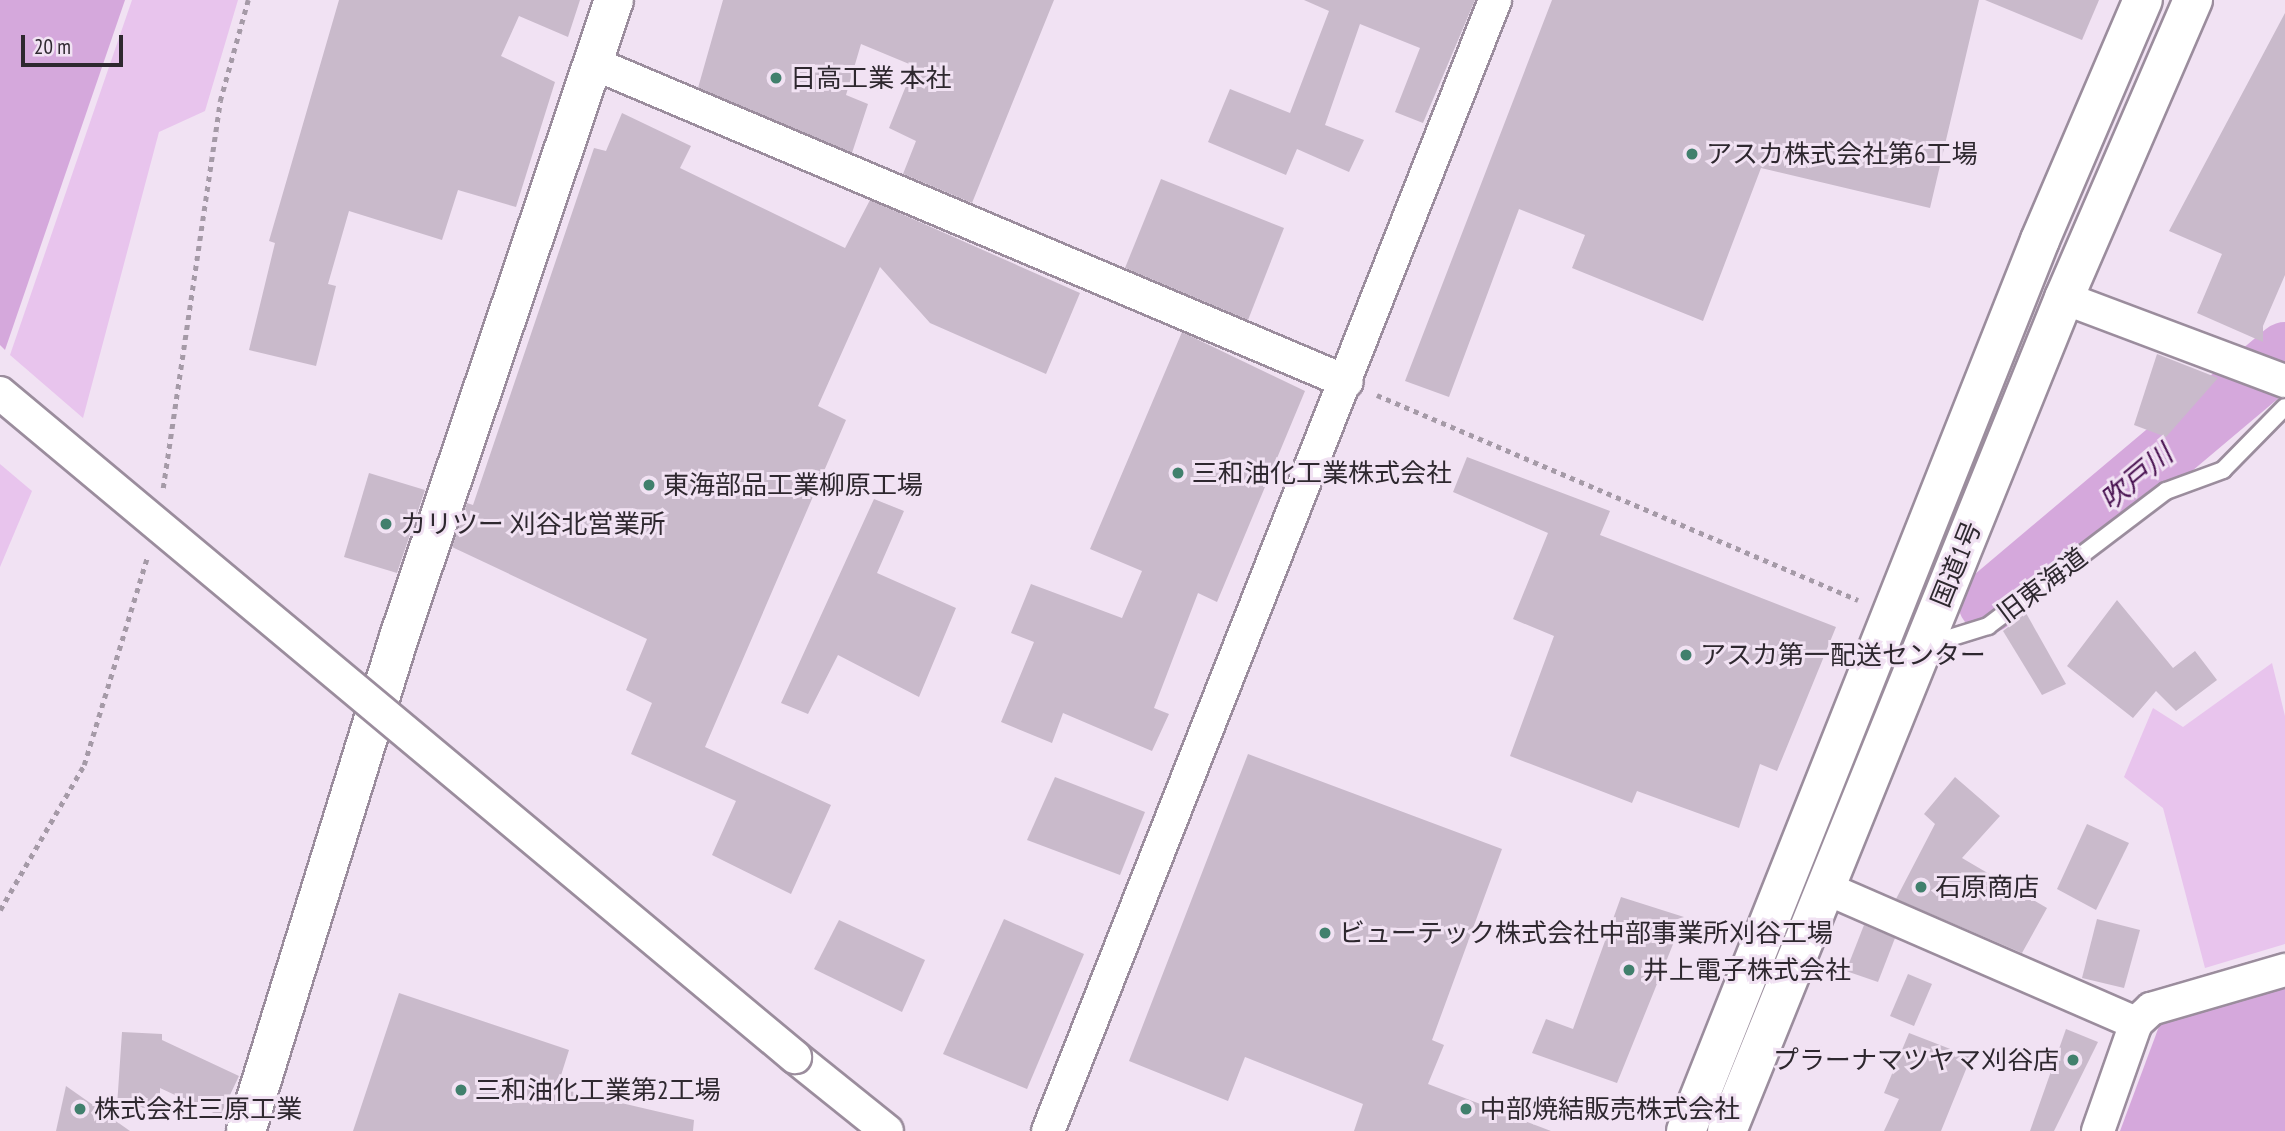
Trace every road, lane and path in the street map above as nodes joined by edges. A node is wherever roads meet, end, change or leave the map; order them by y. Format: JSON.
{"nodes":[{"id":1,"x":248,"y":0,"type":"edge"},
{"id":2,"x":614,"y":0,"type":"edge"},
{"id":3,"x":1495,"y":0,"type":"edge"},
{"id":4,"x":2143,"y":0,"type":"edge"},
{"id":5,"x":2193,"y":0,"type":"edge"},
{"id":6,"x":595,"y":64,"type":"junction"},
{"id":7,"x":2064,"y":298,"type":"junction"},
{"id":8,"x":1347,"y":382,"type":"junction"},
{"id":9,"x":2283,"y":389,"type":"edge"},
{"id":10,"x":0,"y":393,"type":"edge"},
{"id":11,"x":159,"y":503,"type":"dead end"},
{"id":12,"x":148,"y":553,"type":"dead end"},
{"id":13,"x":1890,"y":614,"type":"junction"},
{"id":14,"x":1922,"y":647,"type":"junction"},
{"id":15,"x":1830,"y":890,"type":"junction"},
{"id":16,"x":0,"y":910,"type":"edge"},
{"id":17,"x":2285,"y":971,"type":"edge"},
{"id":18,"x":2136,"y":1023,"type":"junction"},
{"id":19,"x":246,"y":1131,"type":"edge"},
{"id":20,"x":887,"y":1131,"type":"edge"},
{"id":21,"x":1048,"y":1131,"type":"edge"},
{"id":22,"x":1686,"y":1131,"type":"edge"},
{"id":23,"x":1727,"y":1131,"type":"edge"},
{"id":24,"x":2098,"y":1131,"type":"edge"}],
"edges":[{"from":1,"to":11,"type":"path"},
{"from":2,"to":6,"type":"main road"},
{"from":3,"to":8,"type":"street"},
{"from":4,"to":13,"type":"main road","name":"国道1号"},
{"from":5,"to":7,"type":"main road","name":"国道1号"},
{"from":6,"to":8,"type":"street"},
{"from":6,"to":19,"type":"main road"},
{"from":7,"to":9,"type":"street"},
{"from":7,"to":14,"type":"main road","name":"国道1号"},
{"from":8,"to":13,"type":"path"},
{"from":8,"to":21,"type":"street"},
{"from":9,"to":14,"type":"lane","name":"旧東海道"},
{"from":10,"to":20,"type":"street","bridge":true},
{"from":12,"to":16,"type":"path"},
{"from":13,"to":22,"type":"main road","name":"国道1号"},
{"from":14,"to":15,"type":"main road","name":"国道1号"},
{"from":15,"to":18,"type":"street"},
{"from":15,"to":23,"type":"main road","name":"国道1号"},
{"from":17,"to":18,"type":"street"},
{"from":18,"to":24,"type":"street"}]}
